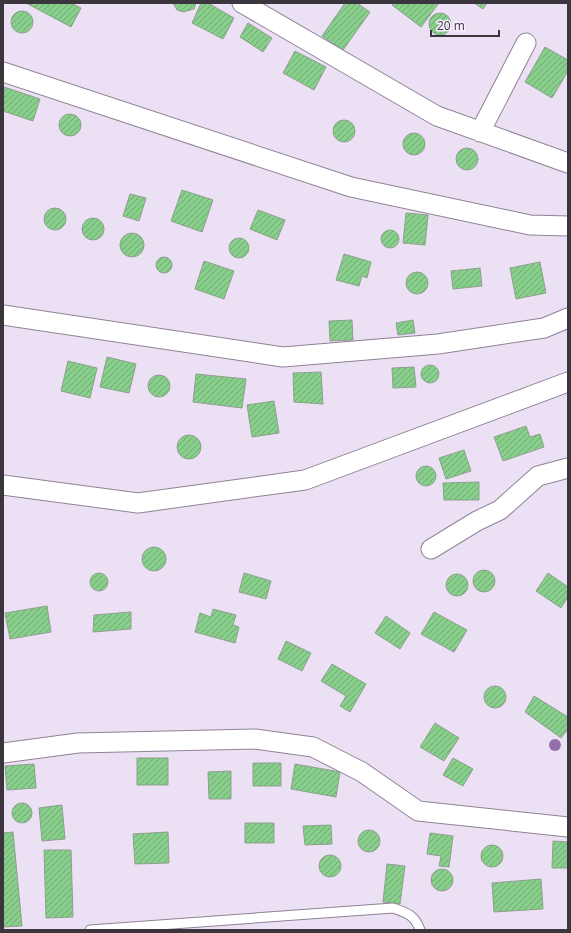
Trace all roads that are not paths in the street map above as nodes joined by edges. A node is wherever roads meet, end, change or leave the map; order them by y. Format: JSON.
{"nodes":[{"id":1,"x":242,"y":3,"type":"edge"},
{"id":2,"x":526,"y":43,"type":"dead end"},
{"id":3,"x":3,"y":72,"type":"edge"},
{"id":4,"x":480,"y":132,"type":"junction"},
{"id":5,"x":568,"y":163,"type":"edge"},
{"id":6,"x":568,"y":226,"type":"edge"},
{"id":7,"x":3,"y":315,"type":"edge"},
{"id":8,"x":568,"y":318,"type":"edge"},
{"id":9,"x":568,"y":382,"type":"edge"},
{"id":10,"x":568,"y":468,"type":"edge"},
{"id":11,"x":3,"y":485,"type":"edge"},
{"id":12,"x":430,"y":549,"type":"dead end"},
{"id":13,"x":3,"y":753,"type":"edge"},
{"id":14,"x":568,"y":827,"type":"edge"},
{"id":15,"x":90,"y":930,"type":"edge"},
{"id":16,"x":420,"y":930,"type":"edge"}],
"edges":[{"from":1,"to":4,"type":"street"},
{"from":2,"to":4,"type":"street"},
{"from":3,"to":6,"type":"street"},
{"from":4,"to":5,"type":"street"},
{"from":7,"to":8,"type":"street"},
{"from":9,"to":11,"type":"street"},
{"from":10,"to":12,"type":"street"},
{"from":13,"to":14,"type":"street"},
{"from":15,"to":16,"type":"lane"}]}
